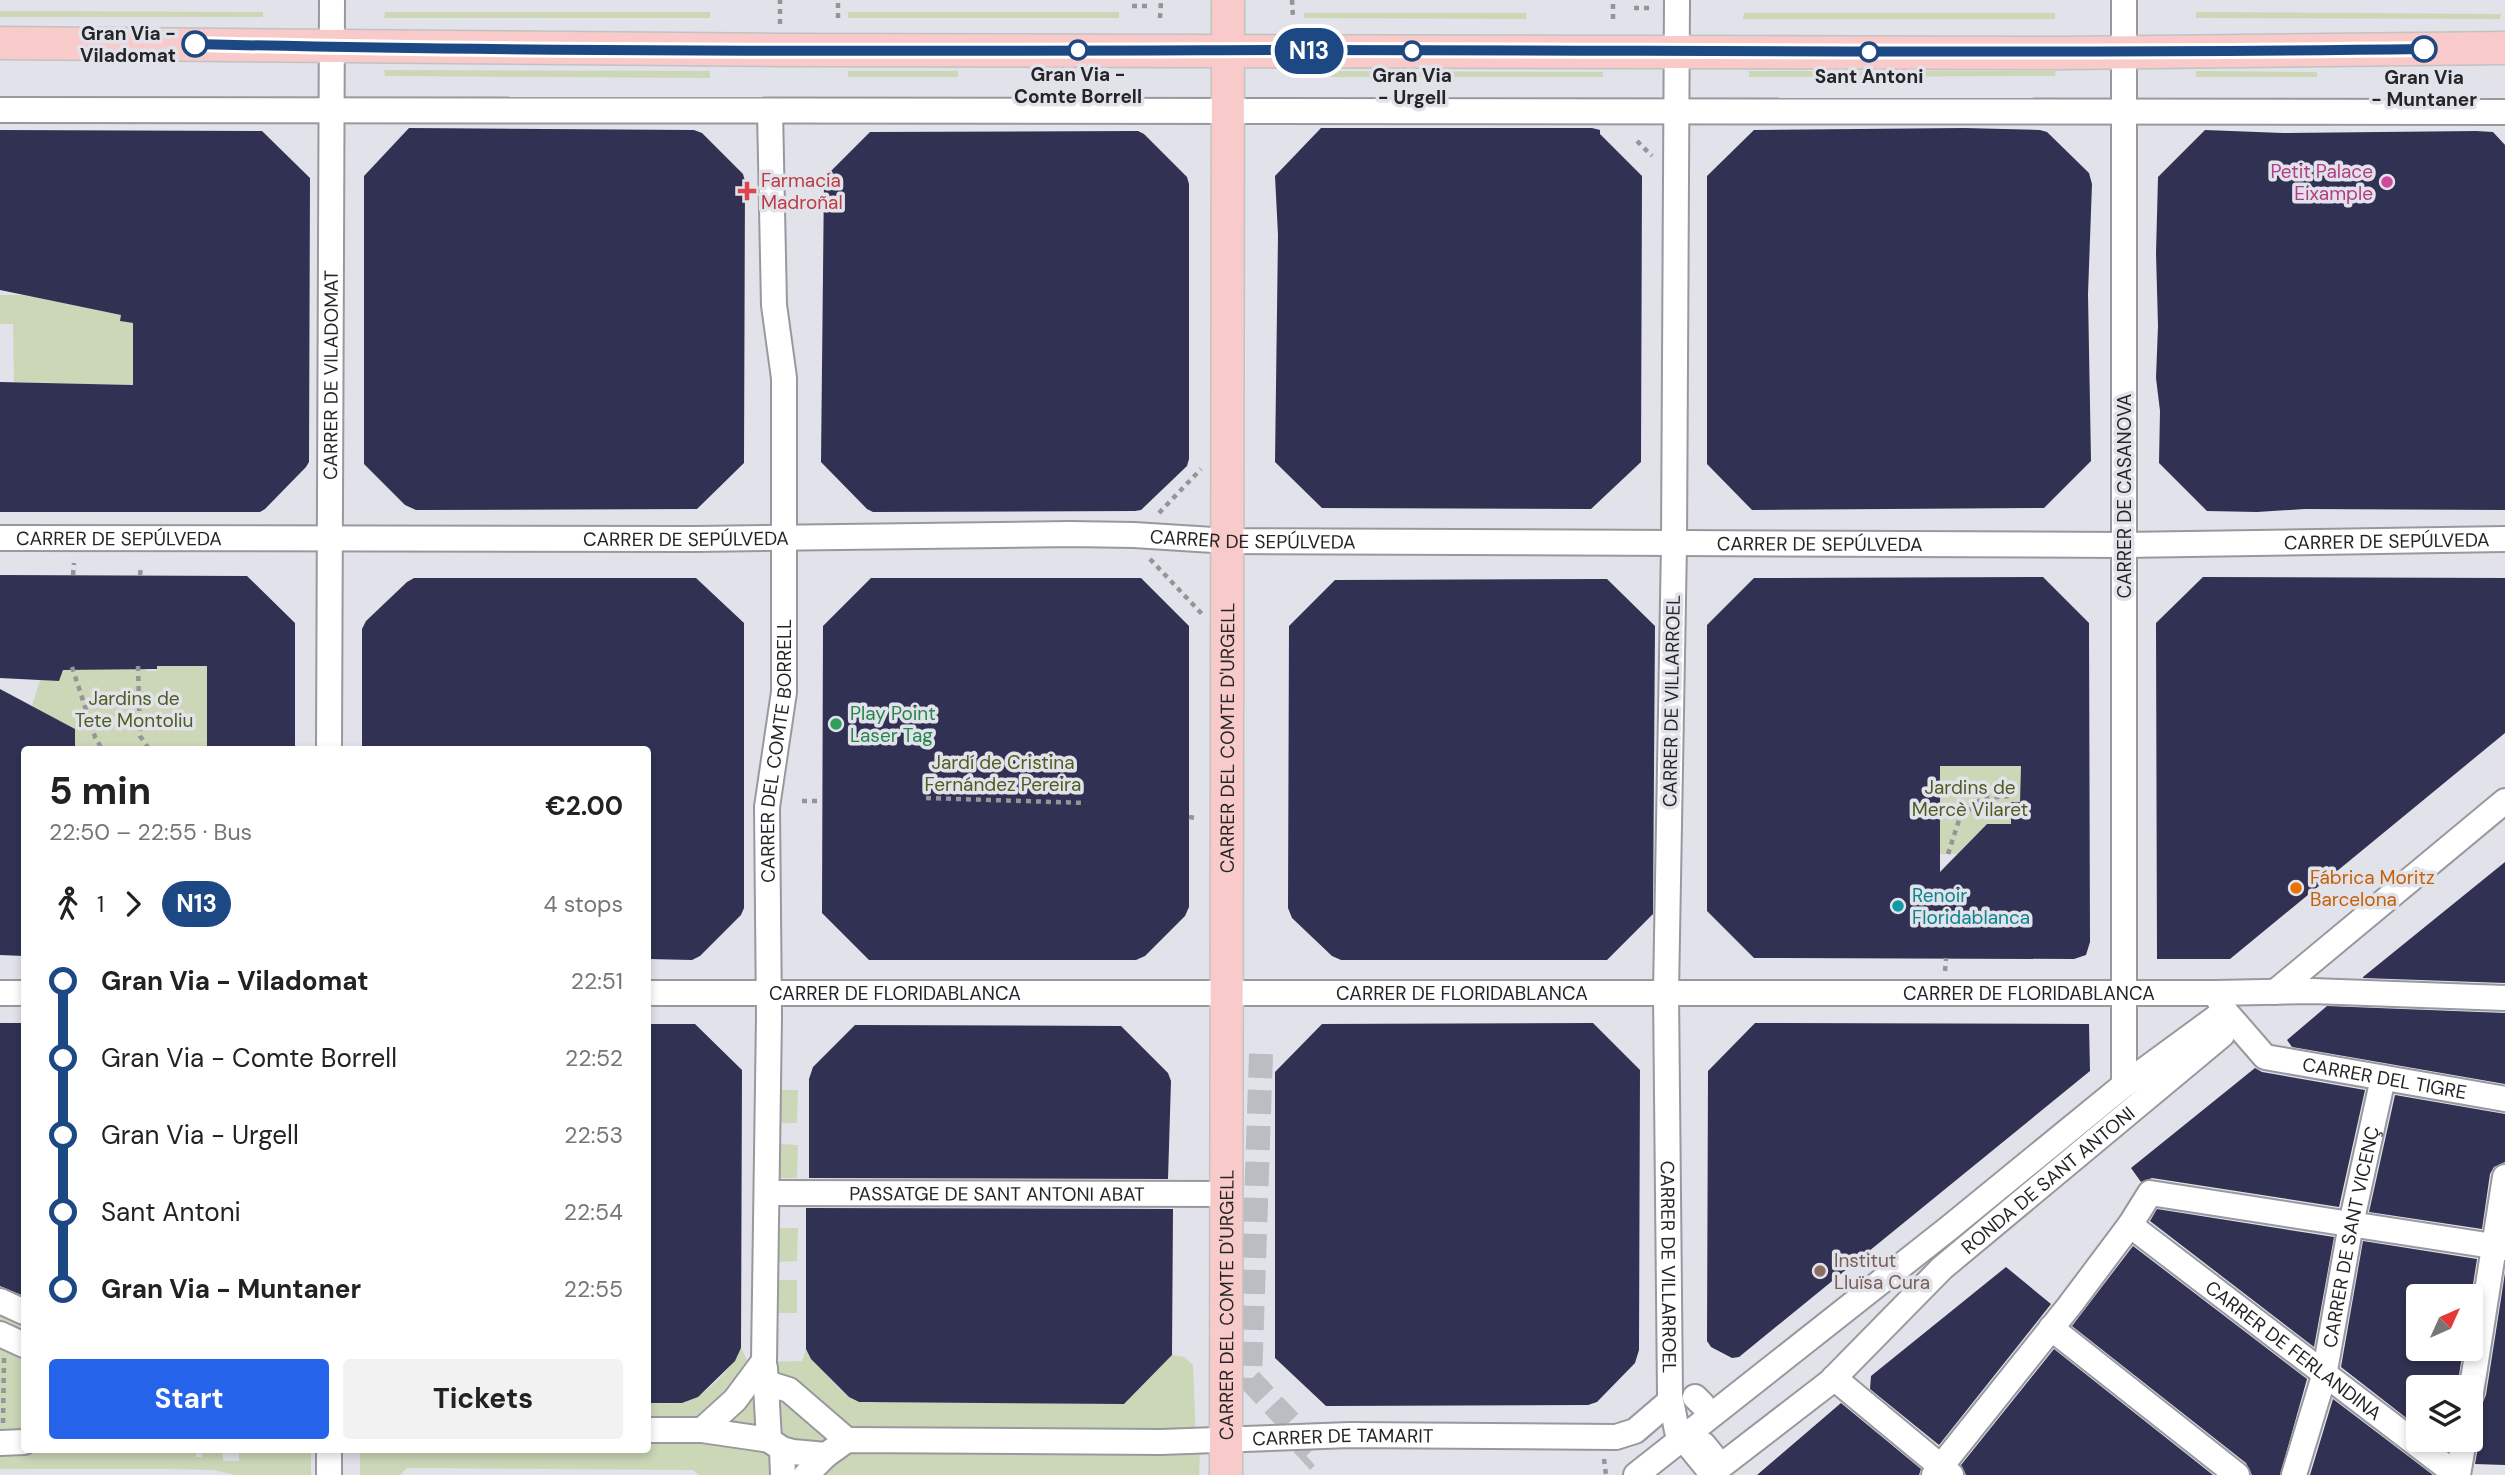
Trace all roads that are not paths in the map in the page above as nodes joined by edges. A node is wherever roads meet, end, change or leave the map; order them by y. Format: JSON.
{"nodes":[{"id":1,"x":332,"y":0,"type":"edge"},
{"id":2,"x":1228,"y":0,"type":"edge"},
{"id":3,"x":1677,"y":0,"type":"edge"},
{"id":4,"x":2124,"y":0,"type":"edge"},
{"id":5,"x":0,"y":43,"type":"edge"},
{"id":6,"x":332,"y":47,"type":"junction"},
{"id":7,"x":2505,"y":48,"type":"edge"},
{"id":8,"x":1228,"y":51,"type":"junction"},
{"id":9,"x":1677,"y":51,"type":"junction"},
{"id":10,"x":2124,"y":52,"type":"junction"},
{"id":11,"x":0,"y":110,"type":"edge"},
{"id":12,"x":330,"y":110,"type":"junction"},
{"id":13,"x":770,"y":111,"type":"junction"},
{"id":14,"x":2125,"y":111,"type":"junction"},
{"id":15,"x":1228,"y":112,"type":"junction"},
{"id":16,"x":1677,"y":112,"type":"junction"},
{"id":17,"x":2505,"y":112,"type":"edge"},
{"id":18,"x":0,"y":538,"type":"edge"},
{"id":19,"x":330,"y":538,"type":"junction"},
{"id":20,"x":783,"y":538,"type":"junction"},
{"id":21,"x":2505,"y":539,"type":"edge"},
{"id":22,"x":1229,"y":541,"type":"junction"},
{"id":23,"x":1674,"y":544,"type":"junction"},
{"id":24,"x":2123,"y":545,"type":"junction"},
{"id":25,"x":329,"y":746,"type":"edge"},
{"id":26,"x":2505,"y":801,"type":"edge"},
{"id":27,"x":1227,"y":992,"type":"junction"},
{"id":28,"x":1666,"y":992,"type":"junction"},
{"id":29,"x":2123,"y":992,"type":"junction"},
{"id":30,"x":2275,"y":992,"type":"junction"},
{"id":31,"x":0,"y":993,"type":"edge"},
{"id":32,"x":21,"y":993,"type":"edge"},
{"id":33,"x":651,"y":993,"type":"edge"},
{"id":34,"x":769,"y":993,"type":"junction"},
{"id":35,"x":2505,"y":998,"type":"edge"},
{"id":36,"x":2220,"y":1013,"type":"junction"},
{"id":37,"x":2383,"y":1078,"type":"junction"},
{"id":38,"x":2124,"y":1084,"type":"junction"},
{"id":39,"x":2505,"y":1098,"type":"edge"},
{"id":40,"x":2505,"y":1177,"type":"edge"},
{"id":41,"x":768,"y":1193,"type":"junction"},
{"id":42,"x":1226,"y":1194,"type":"junction"},
{"id":43,"x":2351,"y":1224,"type":"junction"},
{"id":44,"x":2130,"y":1225,"type":"junction"},
{"id":45,"x":2499,"y":1247,"type":"edge"},
{"id":46,"x":0,"y":1301,"type":"edge"},
{"id":47,"x":21,"y":1311,"type":"edge"},
{"id":48,"x":2051,"y":1328,"type":"junction"},
{"id":49,"x":765,"y":1372,"type":"junction"},
{"id":50,"x":2474,"y":1375,"type":"edge"},
{"id":51,"x":2324,"y":1376,"type":"junction"},
{"id":52,"x":1834,"y":1378,"type":"junction"},
{"id":53,"x":1688,"y":1414,"type":"junction"},
{"id":54,"x":651,"y":1430,"type":"edge"},
{"id":55,"x":702,"y":1430,"type":"junction"},
{"id":56,"x":1227,"y":1438,"type":"junction"},
{"id":57,"x":846,"y":1440,"type":"junction"},
{"id":58,"x":775,"y":1444,"type":"junction"},
{"id":59,"x":2462,"y":1452,"type":"edge"},
{"id":60,"x":329,"y":1453,"type":"edge"},
{"id":61,"x":826,"y":1455,"type":"junction"},
{"id":62,"x":1717,"y":1470,"type":"edge"},
{"id":63,"x":1942,"y":1472,"type":"edge"},
{"id":64,"x":329,"y":1475,"type":"edge"},
{"id":65,"x":783,"y":1475,"type":"edge"},
{"id":66,"x":807,"y":1475,"type":"edge"},
{"id":67,"x":1226,"y":1475,"type":"edge"},
{"id":68,"x":1636,"y":1475,"type":"edge"},
{"id":69,"x":2236,"y":1475,"type":"edge"},
{"id":70,"x":2294,"y":1475,"type":"edge"},
{"id":71,"x":2458,"y":1475,"type":"edge"}],
"edges":[{"from":1,"to":6,"type":"street","name":"CARRER DE VILADOMAT"},
{"from":2,"to":8,"type":"main road","name":"CARRER DEL COMTE D'URGELL"},
{"from":3,"to":9,"type":"street","name":"CARRER DE VILLARROEL"},
{"from":4,"to":10,"type":"street","name":"CARRER DE CASANOVA"},
{"from":5,"to":6,"type":"main road"},
{"from":6,"to":8,"type":"main road"},
{"from":6,"to":12,"type":"street","name":"CARRER DE VILADOMAT"},
{"from":7,"to":10,"type":"main road"},
{"from":8,"to":9,"type":"main road"},
{"from":8,"to":15,"type":"main road","name":"CARRER DEL COMTE D'URGELL"},
{"from":9,"to":10,"type":"main road"},
{"from":9,"to":16,"type":"street","name":"CARRER DE VILLARROEL"},
{"from":10,"to":14,"type":"street","name":"CARRER DE CASANOVA"},
{"from":11,"to":12,"type":"street"},
{"from":12,"to":13,"type":"street"},
{"from":12,"to":19,"type":"street","name":"CARRER DE VILADOMAT"},
{"from":13,"to":15,"type":"street"},
{"from":13,"to":20,"type":"street","name":"CARRER DEL COMTE BORRELL"},
{"from":14,"to":16,"type":"street"},
{"from":14,"to":17,"type":"street"},
{"from":14,"to":24,"type":"street","name":"CARRER DE CASANOVA"},
{"from":15,"to":16,"type":"street"},
{"from":15,"to":22,"type":"main road","name":"CARRER DEL COMTE D'URGELL"},
{"from":16,"to":23,"type":"street","name":"CARRER DE VILLARROEL"},
{"from":18,"to":19,"type":"street","name":"CARRER DE SEPÚLVEDA"},
{"from":19,"to":20,"type":"street","name":"CARRER DE SEPÚLVEDA"},
{"from":19,"to":25,"type":"street","name":"CARRER DE VILADOMAT"},
{"from":20,"to":22,"type":"street","name":"CARRER DE SEPÚLVEDA"},
{"from":20,"to":34,"type":"street","name":"CARRER DEL COMTE BORRELL"},
{"from":21,"to":24,"type":"street","name":"CARRER DE SEPÚLVEDA"},
{"from":22,"to":23,"type":"street","name":"CARRER DE SEPÚLVEDA"},
{"from":22,"to":27,"type":"main road","name":"CARRER DEL COMTE D'URGELL"},
{"from":23,"to":24,"type":"street","name":"CARRER DE SEPÚLVEDA"},
{"from":23,"to":28,"type":"street","name":"CARRER DE VILLARROEL"},
{"from":24,"to":29,"type":"street","name":"CARRER DE CASANOVA"},
{"from":26,"to":30,"type":"street"},
{"from":27,"to":28,"type":"street","name":"CARRER DE FLORIDABLANCA"},
{"from":27,"to":34,"type":"street","name":"CARRER DE FLORIDABLANCA"},
{"from":27,"to":42,"type":"main road","name":"CARRER DEL COMTE D'URGELL"},
{"from":28,"to":29,"type":"street","name":"CARRER DE FLORIDABLANCA"},
{"from":28,"to":53,"type":"street","name":"CARRER DE VILLARROEL"},
{"from":29,"to":36,"type":"street","name":"CARRER DE FLORIDABLANCA"},
{"from":29,"to":38,"type":"street","name":"RONDA DE SANT ANTONI"},
{"from":30,"to":35,"type":"street","name":"CARRER DE FLORIDABLANCA"},
{"from":30,"to":36,"type":"street","name":"CARRER DE FLORIDABLANCA"},
{"from":31,"to":32,"type":"street"},
{"from":33,"to":34,"type":"street","name":"CARRER DE FLORIDABLANCA"},
{"from":34,"to":41,"type":"street","name":"CARRER DEL COMTE BORRELL"},
{"from":36,"to":37,"type":"street","name":"CARRER DEL TIGRE"},
{"from":36,"to":38,"type":"street","name":"RONDA DE SANT ANTONI"},
{"from":36,"to":52,"type":"street","name":"RONDA DE SANT ANTONI"},
{"from":37,"to":39,"type":"street","name":"CARRER DEL TIGRE"},
{"from":37,"to":43,"type":"street","name":"CARRER DE SANT VICENÇ"},
{"from":38,"to":53,"type":"street","name":"RONDA DE SANT ANTONI"},
{"from":40,"to":45,"type":"street"},
{"from":41,"to":42,"type":"street","name":"PASSATGE DE SANT ANTONI ABAT"},
{"from":41,"to":49,"type":"street","name":"CARRER DEL COMTE BORRELL"},
{"from":42,"to":56,"type":"main road","name":"CARRER DEL COMTE D'URGELL"},
{"from":43,"to":44,"type":"street"},
{"from":43,"to":45,"type":"street"},
{"from":43,"to":51,"type":"street","name":"CARRER DE SANT VICENÇ"},
{"from":44,"to":48,"type":"street"},
{"from":44,"to":51,"type":"street","name":"CARRER DE FERLANDINA"},
{"from":45,"to":50,"type":"street"},
{"from":46,"to":47,"type":"street"},
{"from":48,"to":63,"type":"street"},
{"from":48,"to":69,"type":"street"},
{"from":49,"to":55,"type":"street"},
{"from":49,"to":57,"type":"street"},
{"from":49,"to":58,"type":"street","name":"CARRER DEL COMTE BORRELL"},
{"from":51,"to":70,"type":"street","name":"CARRER DE SANT VICENÇ"},
{"from":51,"to":71,"type":"street","name":"CARRER DE FERLANDINA"},
{"from":52,"to":62,"type":"street","name":"RONDA DE SANT ANTONI"},
{"from":52,"to":63,"type":"street"},
{"from":53,"to":56,"type":"street","name":"CARRER DE TAMARIT"},
{"from":53,"to":62,"type":"street"},
{"from":53,"to":68,"type":"street","name":"RONDA DE SANT ANTONI"},
{"from":54,"to":55,"type":"street"},
{"from":55,"to":58,"type":"street"},
{"from":56,"to":57,"type":"street","name":"CARRER DE TAMARIT"},
{"from":56,"to":67,"type":"main road","name":"CARRER DEL COMTE D'URGELL"},
{"from":57,"to":61,"type":"street"},
{"from":58,"to":61,"type":"street"},
{"from":58,"to":65,"type":"street","name":"CARRER DEL COMTE BORRELL"},
{"from":59,"to":71,"type":"street"},
{"from":60,"to":64,"type":"street"},
{"from":61,"to":66,"type":"street"}]}
